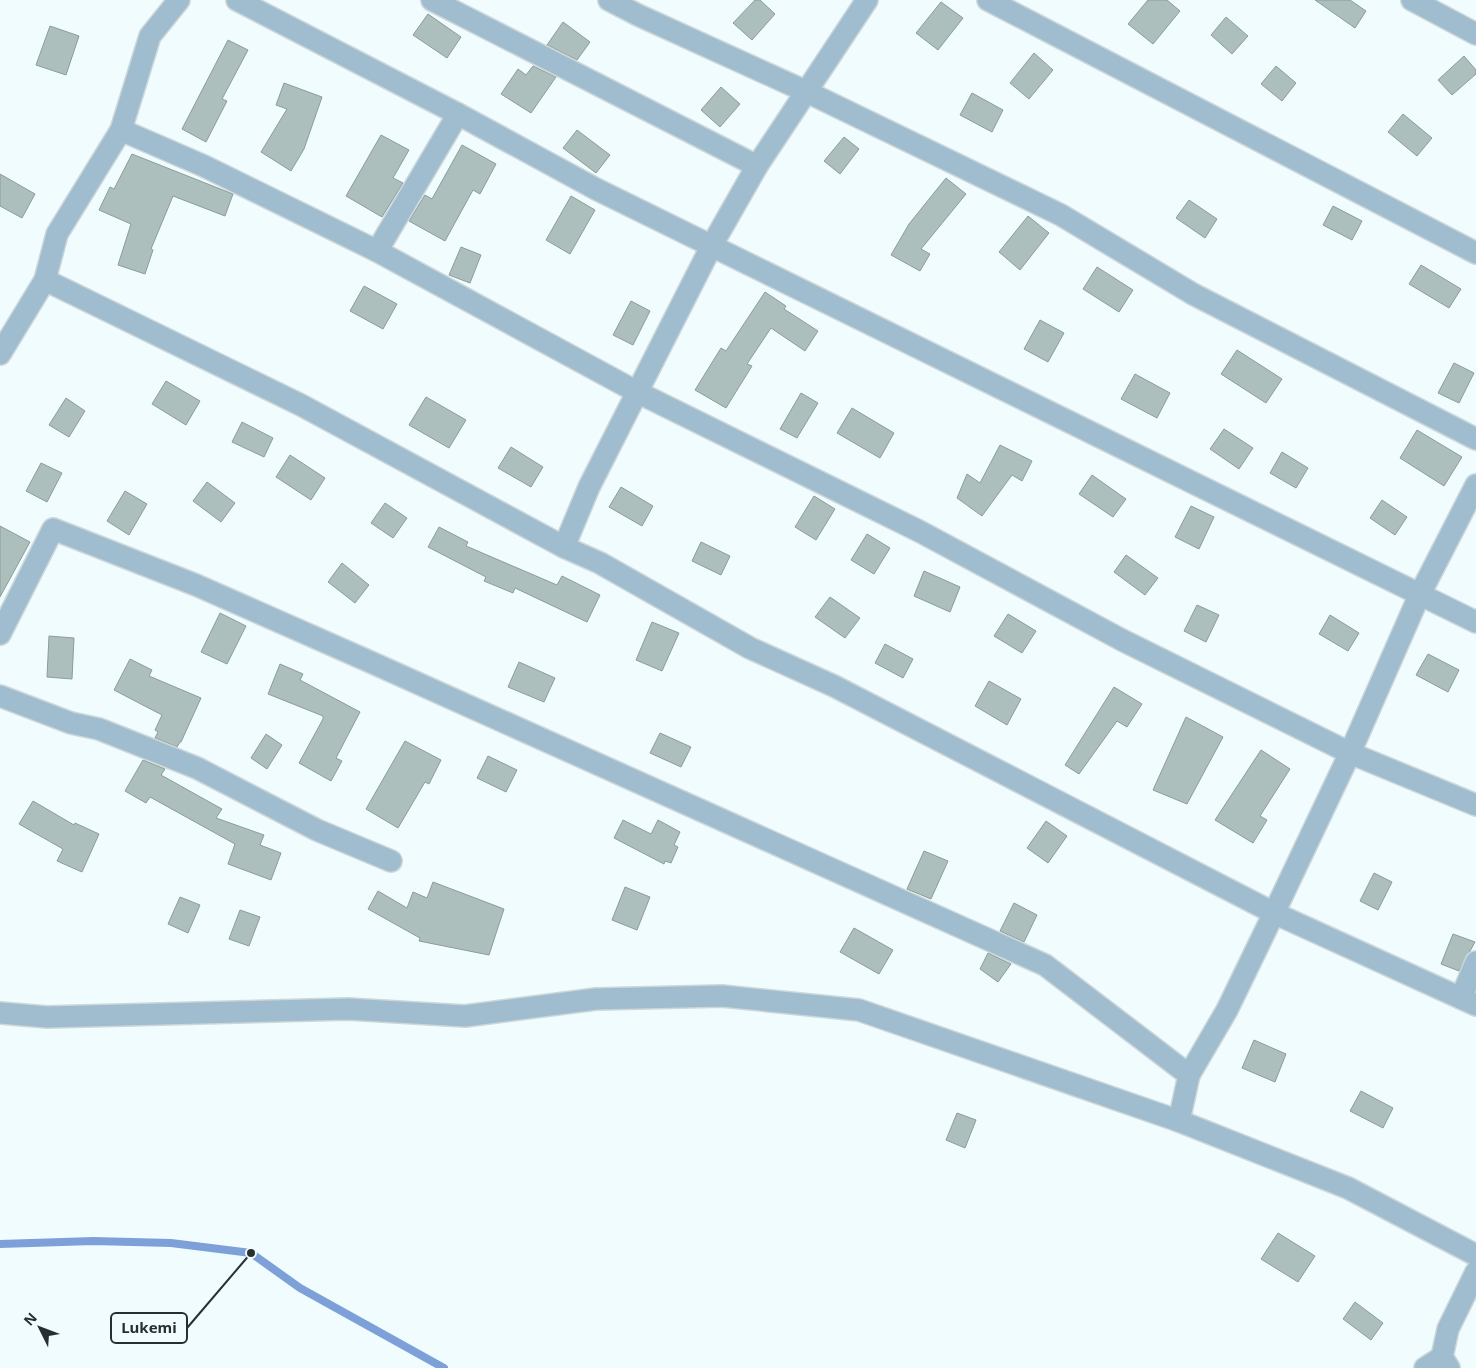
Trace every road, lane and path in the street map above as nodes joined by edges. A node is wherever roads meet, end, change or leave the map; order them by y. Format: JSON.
{"nodes":[{"id":1,"x":179,"y":0,"type":"edge"},
{"id":2,"x":237,"y":0,"type":"edge"},
{"id":3,"x":432,"y":0,"type":"edge"},
{"id":4,"x":609,"y":0,"type":"edge"},
{"id":5,"x":867,"y":0,"type":"edge"},
{"id":6,"x":988,"y":0,"type":"edge"},
{"id":7,"x":1412,"y":0,"type":"edge"},
{"id":8,"x":1476,"y":34,"type":"edge"},
{"id":9,"x":805,"y":91,"type":"junction"},
{"id":10,"x":458,"y":114,"type":"junction"},
{"id":11,"x":121,"y":130,"type":"junction"},
{"id":12,"x":756,"y":166,"type":"junction"},
{"id":13,"x":712,"y":245,"type":"junction"},
{"id":14,"x":377,"y":251,"type":"junction"},
{"id":15,"x":1476,"y":253,"type":"edge"},
{"id":16,"x":45,"y":280,"type":"junction"},
{"id":17,"x":1,"y":349,"type":"edge"},
{"id":18,"x":638,"y":392,"type":"junction"},
{"id":19,"x":1476,"y":439,"type":"edge"},
{"id":20,"x":1476,"y":485,"type":"edge"},
{"id":21,"x":564,"y":547,"type":"junction"},
{"id":22,"x":1419,"y":596,"type":"junction"},
{"id":23,"x":1476,"y":622,"type":"edge"},
{"id":24,"x":0,"y":634,"type":"edge"},
{"id":25,"x":0,"y":696,"type":"edge"},
{"id":26,"x":1350,"y":753,"type":"junction"},
{"id":27,"x":1476,"y":805,"type":"edge"},
{"id":28,"x":391,"y":861,"type":"dead end"},
{"id":29,"x":1274,"y":913,"type":"junction"},
{"id":30,"x":1476,"y":962,"type":"edge"},
{"id":31,"x":1468,"y":1002,"type":"edge"},
{"id":32,"x":0,"y":1013,"type":"edge"},
{"id":33,"x":1189,"y":1076,"type":"junction"},
{"id":34,"x":1179,"y":1121,"type":"junction"},
{"id":35,"x":1476,"y":1255,"type":"edge"},
{"id":36,"x":1476,"y":1272,"type":"edge"},
{"id":37,"x":1438,"y":1364,"type":"edge"}],
"edges":[{"from":1,"to":11,"type":"street"},
{"from":2,"to":10,"type":"street"},
{"from":3,"to":12,"type":"street"},
{"from":4,"to":9,"type":"street"},
{"from":5,"to":9,"type":"street"},
{"from":6,"to":15,"type":"street"},
{"from":7,"to":8,"type":"street"},
{"from":9,"to":12,"type":"street"},
{"from":9,"to":19,"type":"street"},
{"from":10,"to":13,"type":"street"},
{"from":10,"to":14,"type":"street"},
{"from":11,"to":14,"type":"street"},
{"from":11,"to":16,"type":"street"},
{"from":12,"to":13,"type":"street"},
{"from":13,"to":18,"type":"street"},
{"from":13,"to":22,"type":"street"},
{"from":14,"to":18,"type":"street"},
{"from":16,"to":17,"type":"street"},
{"from":16,"to":21,"type":"street"},
{"from":18,"to":21,"type":"street"},
{"from":18,"to":26,"type":"street"},
{"from":20,"to":22,"type":"street"},
{"from":21,"to":29,"type":"street"},
{"from":22,"to":23,"type":"street"},
{"from":22,"to":26,"type":"street"},
{"from":24,"to":33,"type":"street"},
{"from":25,"to":28,"type":"street"},
{"from":26,"to":27,"type":"street"},
{"from":26,"to":29,"type":"street"},
{"from":29,"to":31,"type":"street"},
{"from":29,"to":33,"type":"street"},
{"from":30,"to":31,"type":"street"},
{"from":32,"to":34,"type":"street"},
{"from":33,"to":34,"type":"street"},
{"from":34,"to":35,"type":"street"},
{"from":36,"to":37,"type":"street"}]}
